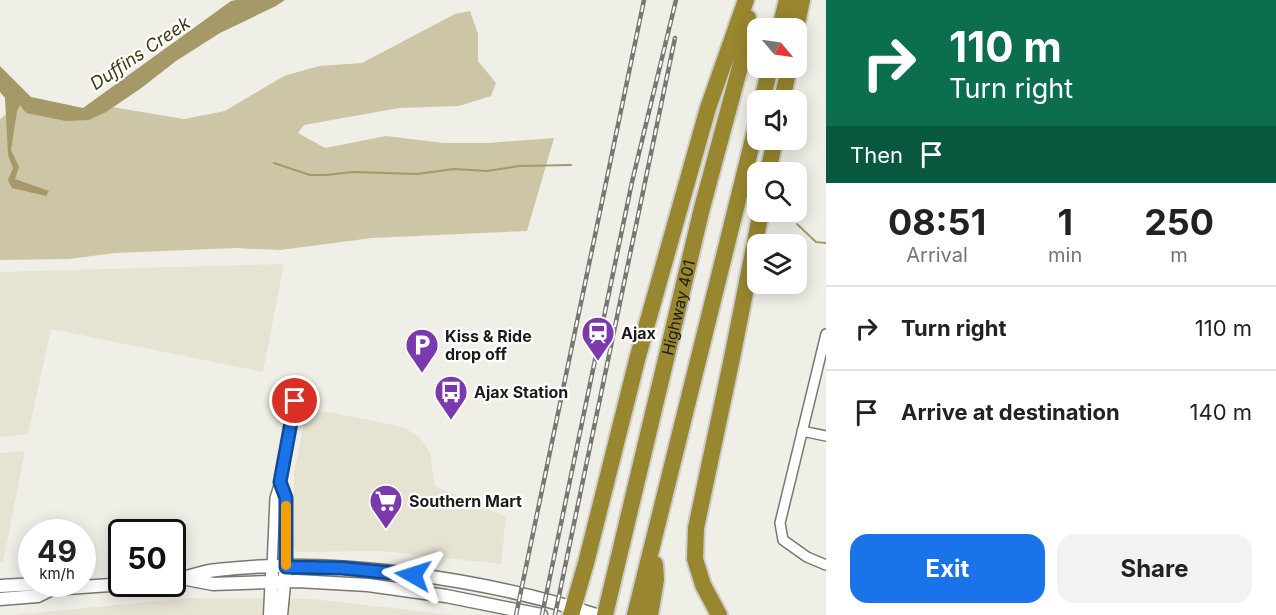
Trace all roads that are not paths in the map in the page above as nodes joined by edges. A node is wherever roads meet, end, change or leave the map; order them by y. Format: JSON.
{"nodes":[{"id":1,"x":749,"y":0,"type":"edge"},
{"id":2,"x":787,"y":0,"type":"edge"},
{"id":3,"x":802,"y":0,"type":"edge"},
{"id":4,"x":782,"y":18,"type":"edge"},
{"id":5,"x":798,"y":18,"type":"edge"},
{"id":6,"x":750,"y":150,"type":"edge"},
{"id":7,"x":759,"y":222,"type":"edge"},
{"id":8,"x":826,"y":333,"type":"edge"},
{"id":9,"x":295,"y":401,"type":"dead end"},
{"id":10,"x":802,"y":431,"type":"junction"},
{"id":11,"x":826,"y":436,"type":"edge"},
{"id":12,"x":280,"y":482,"type":"junction"},
{"id":13,"x":655,"y":539,"type":"junction"},
{"id":14,"x":826,"y":565,"type":"edge"},
{"id":15,"x":272,"y":567,"type":"junction"},
{"id":16,"x":286,"y":567,"type":"junction"},
{"id":17,"x":186,"y":579,"type":"joint"},
{"id":18,"x":278,"y":582,"type":"junction"},
{"id":19,"x":0,"y":586,"type":"edge"},
{"id":20,"x":18,"y":586,"type":"edge"},
{"id":21,"x":25,"y":597,"type":"edge"},
{"id":22,"x":0,"y":599,"type":"edge"},
{"id":23,"x":572,"y":611,"type":"edge"},
{"id":24,"x":603,"y":612,"type":"edge"},
{"id":25,"x":270,"y":615,"type":"edge"},
{"id":26,"x":281,"y":615,"type":"edge"},
{"id":27,"x":541,"y":615,"type":"edge"},
{"id":28,"x":635,"y":615,"type":"edge"},
{"id":29,"x":650,"y":615,"type":"edge"},
{"id":30,"x":719,"y":615,"type":"edge"}],
"edges":[{"from":1,"to":23,"type":"highway"},
{"from":1,"to":24,"type":"highway","name":"Highway 401"},
{"from":2,"to":4,"type":"highway"},
{"from":3,"to":5,"type":"highway"},
{"from":6,"to":13,"type":"highway","name":"Highway 401"},
{"from":7,"to":30,"type":"highway"},
{"from":8,"to":10,"type":"street"},
{"from":9,"to":12,"type":"street"},
{"from":10,"to":11,"type":"street"},
{"from":10,"to":14,"type":"street"},
{"from":12,"to":15,"type":"street"},
{"from":12,"to":16,"type":"street"},
{"from":13,"to":28,"type":"highway","name":"Highway 401"},
{"from":13,"to":29,"type":"highway"},
{"from":15,"to":16,"type":"main road"},
{"from":15,"to":17,"type":"main road"},
{"from":15,"to":18,"type":"main road"},
{"from":16,"to":18,"type":"main road"},
{"from":16,"to":23,"type":"main road"},
{"from":17,"to":18,"type":"main road"},
{"from":18,"to":25,"type":"main road"},
{"from":18,"to":26,"type":"main road"},
{"from":18,"to":27,"type":"main road"},
{"from":19,"to":20,"type":"main road"},
{"from":21,"to":22,"type":"main road"},
{"from":23,"to":24,"type":"main road"}]}
